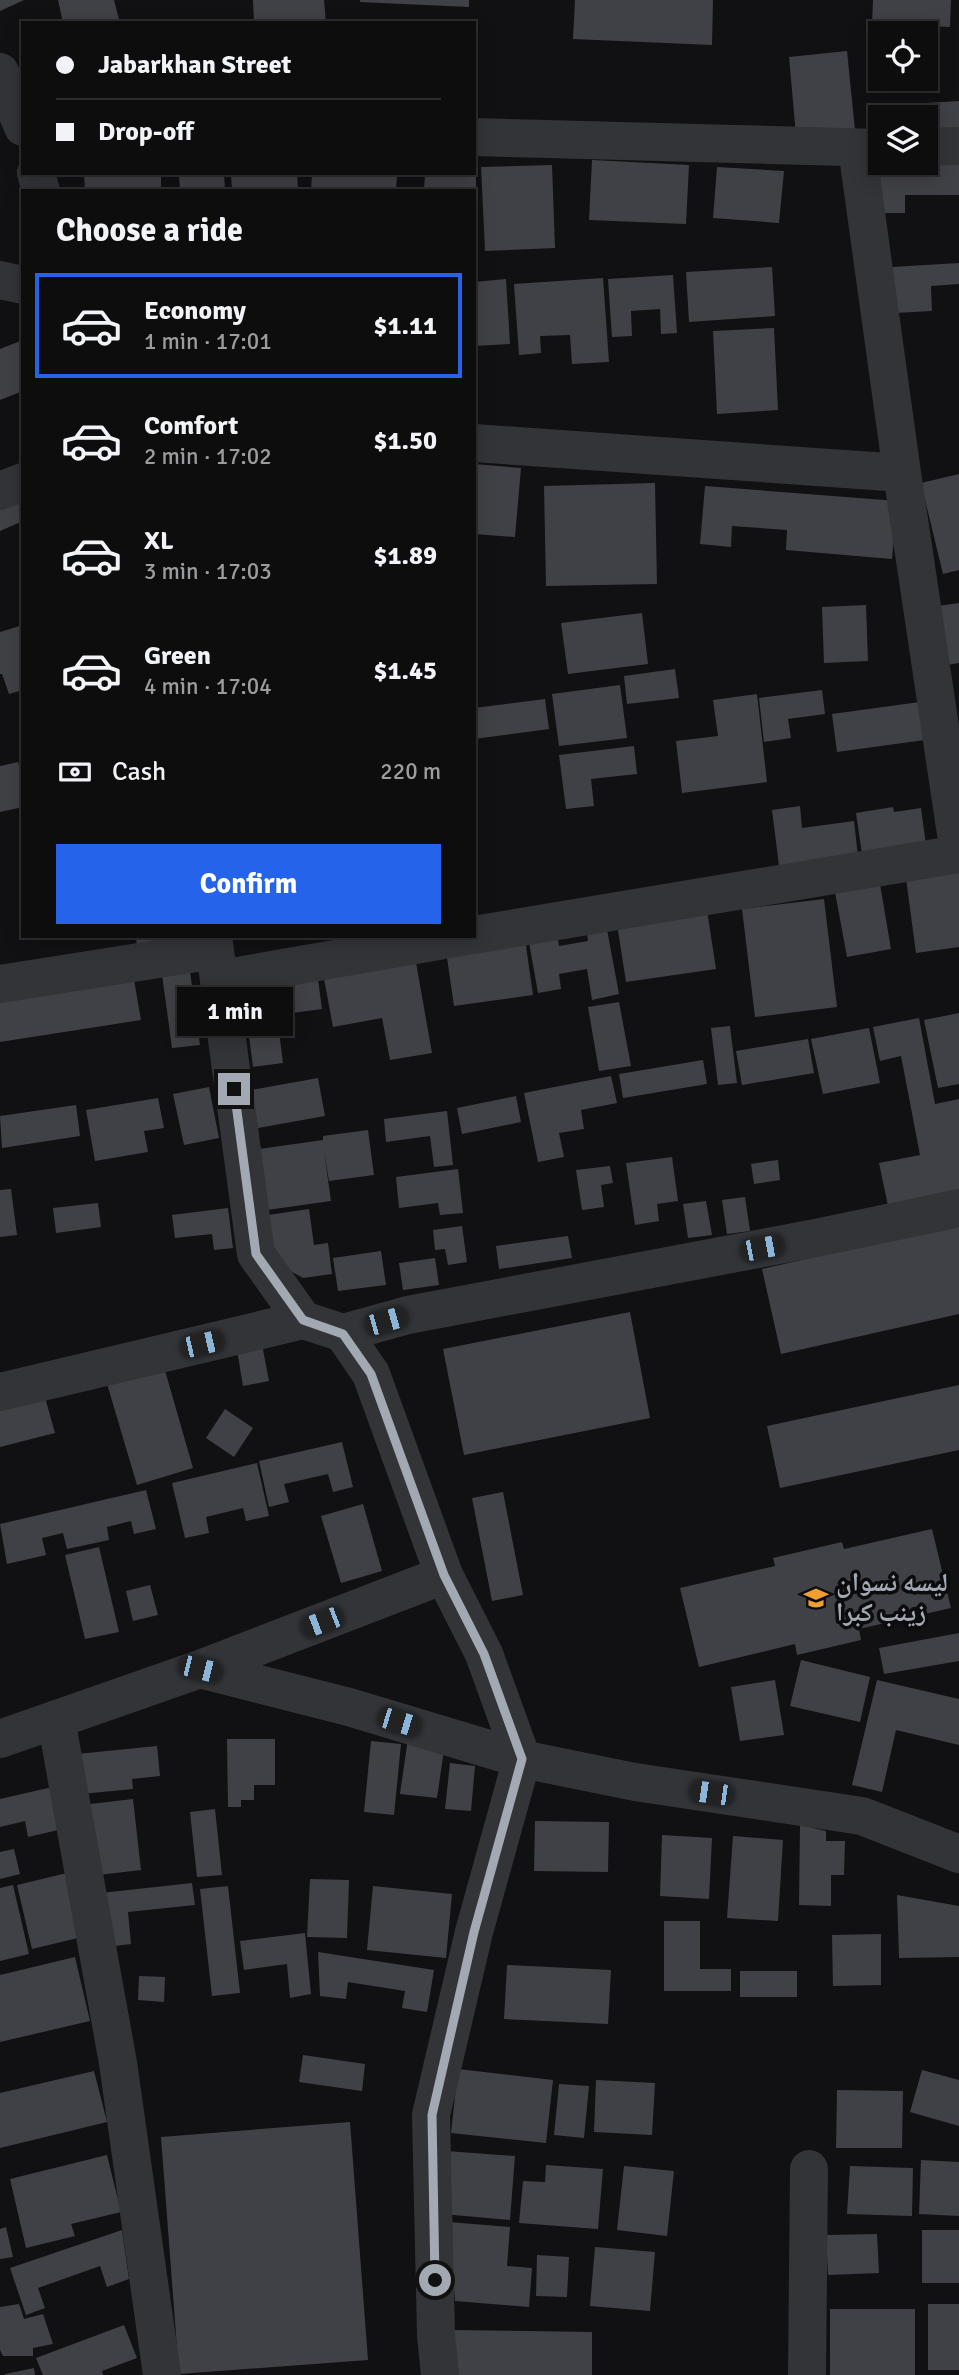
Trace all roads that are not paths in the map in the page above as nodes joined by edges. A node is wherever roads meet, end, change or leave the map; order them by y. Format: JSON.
{"nodes":[{"id":1,"x":0,"y":72,"type":"edge"},
{"id":2,"x":21,"y":122,"type":"edge"},
{"id":3,"x":476,"y":137,"type":"edge"},
{"id":4,"x":959,"y":146,"type":"edge"},
{"id":5,"x":938,"y":147,"type":"edge"},
{"id":6,"x":868,"y":148,"type":"edge"},
{"id":7,"x":872,"y":175,"type":"edge"},
{"id":8,"x":0,"y":280,"type":"edge"},
{"id":9,"x":21,"y":285,"type":"edge"},
{"id":10,"x":476,"y":443,"type":"edge"},
{"id":11,"x":902,"y":473,"type":"junction"},
{"id":12,"x":21,"y":483,"type":"edge"},
{"id":13,"x":0,"y":491,"type":"edge"},
{"id":14,"x":959,"y":854,"type":"edge"},
{"id":15,"x":476,"y":935,"type":"edge"},
{"id":16,"x":441,"y":938,"type":"edge"},
{"id":17,"x":216,"y":955,"type":"edge"},
{"id":18,"x":0,"y":984,"type":"edge"},
{"id":19,"x":959,"y":1208,"type":"edge"},
{"id":20,"x":303,"y":1320,"type":"junction"},
{"id":21,"x":343,"y":1334,"type":"junction"},
{"id":22,"x":0,"y":1392,"type":"edge"},
{"id":23,"x":444,"y":1575,"type":"junction"},
{"id":24,"x":200,"y":1669,"type":"junction"},
{"id":25,"x":56,"y":1718,"type":"junction"},
{"id":26,"x":0,"y":1738,"type":"edge"},
{"id":27,"x":522,"y":1759,"type":"junction"},
{"id":28,"x":959,"y":1854,"type":"edge"},
{"id":29,"x":809,"y":2169,"type":"dead end"},
{"id":30,"x":162,"y":2375,"type":"edge"},
{"id":31,"x":440,"y":2375,"type":"edge"},
{"id":32,"x":807,"y":2375,"type":"edge"}],
"edges":[{"from":1,"to":2,"type":"street"},
{"from":3,"to":6,"type":"street"},
{"from":4,"to":5,"type":"street"},
{"from":7,"to":11,"type":"street"},
{"from":8,"to":9,"type":"street"},
{"from":10,"to":11,"type":"street"},
{"from":11,"to":14,"type":"street"},
{"from":12,"to":13,"type":"street"},
{"from":14,"to":15,"type":"street"},
{"from":16,"to":17,"type":"street"},
{"from":17,"to":18,"type":"street"},
{"from":17,"to":20,"type":"street"},
{"from":19,"to":21,"type":"street"},
{"from":20,"to":21,"type":"street"},
{"from":20,"to":22,"type":"street"},
{"from":21,"to":23,"type":"street"},
{"from":23,"to":24,"type":"street"},
{"from":23,"to":27,"type":"street"},
{"from":24,"to":25,"type":"street"},
{"from":24,"to":27,"type":"street"},
{"from":25,"to":26,"type":"street"},
{"from":25,"to":30,"type":"street"},
{"from":27,"to":28,"type":"street"},
{"from":27,"to":31,"type":"street"},
{"from":29,"to":32,"type":"street"}]}
